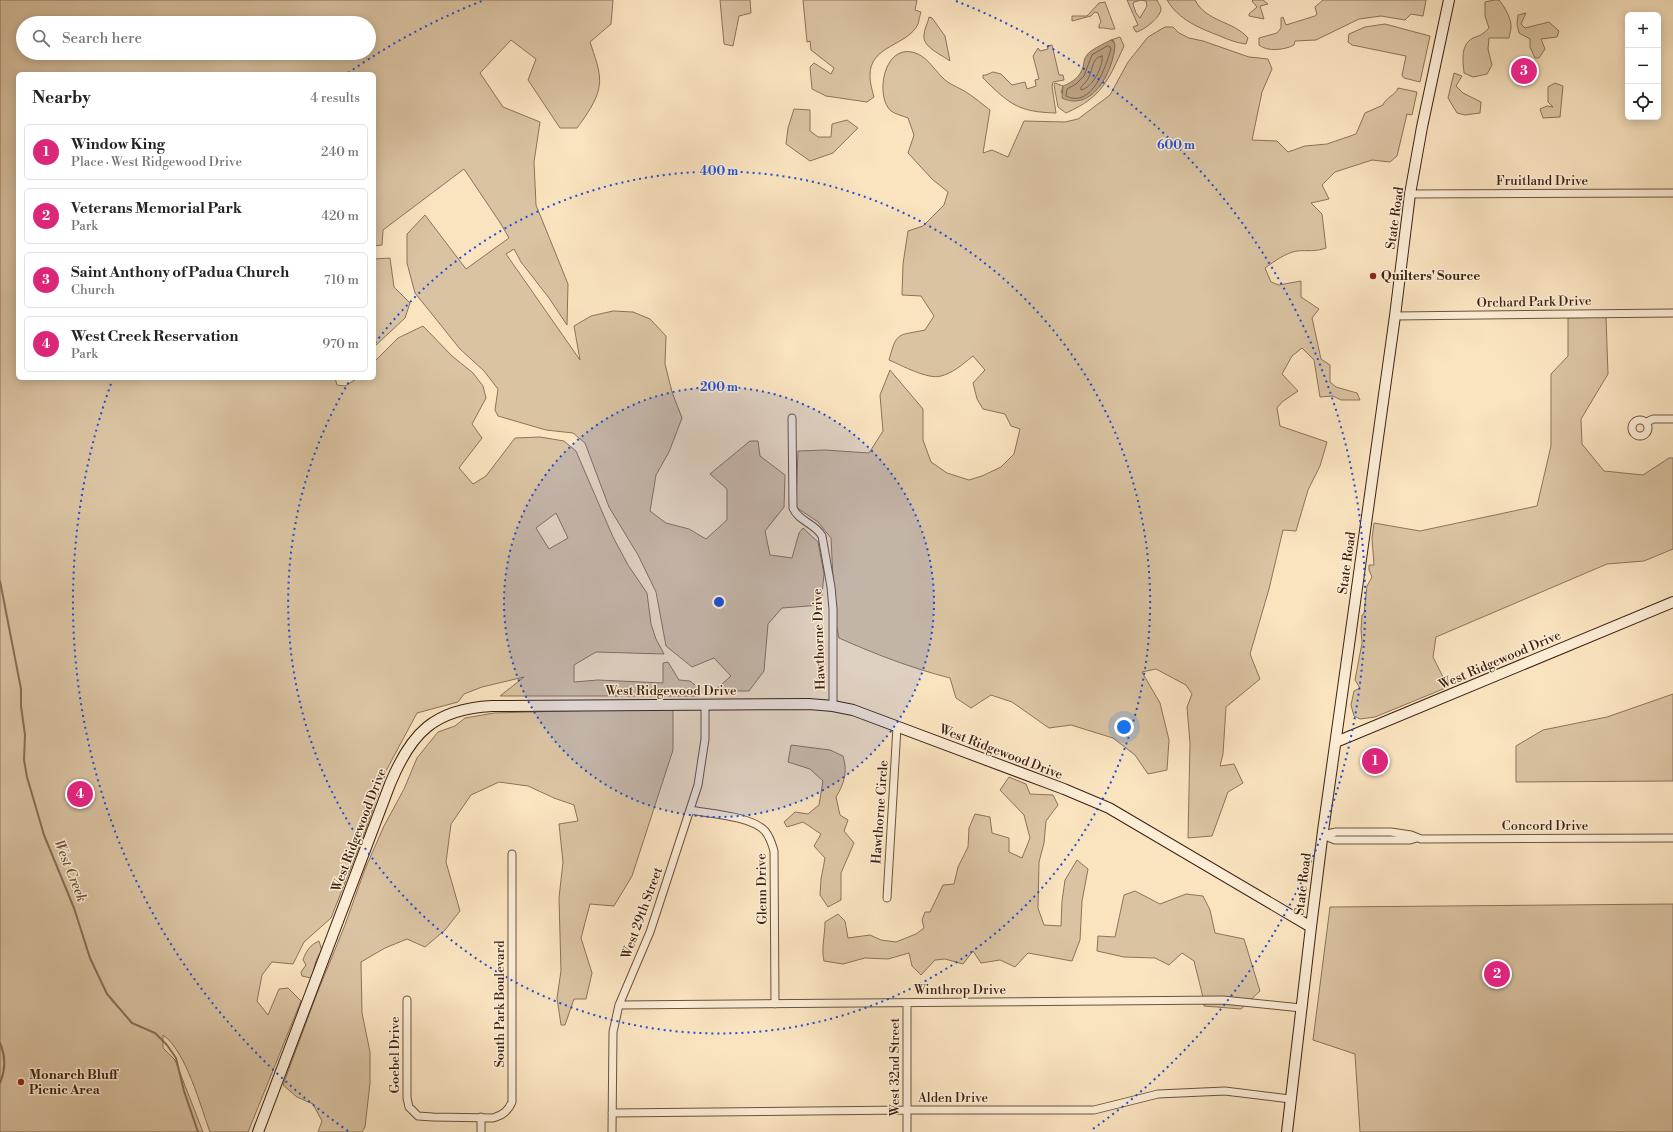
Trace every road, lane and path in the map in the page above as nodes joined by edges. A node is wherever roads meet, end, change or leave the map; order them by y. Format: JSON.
{"nodes":[{"id":1,"x":1449,"y":0,"type":"edge"},
{"id":2,"x":1673,"y":193,"type":"edge"},
{"id":3,"x":1410,"y":194,"type":"junction"},
{"id":4,"x":1673,"y":313,"type":"edge"},
{"id":5,"x":1395,"y":316,"type":"junction"},
{"id":6,"x":792,"y":418,"type":"dead end"},
{"id":7,"x":1673,"y":419,"type":"edge"},
{"id":8,"x":1647,"y":422,"type":"dead end"},
{"id":9,"x":1673,"y":602,"type":"edge"},
{"id":10,"x":704,"y":704,"type":"junction"},
{"id":11,"x":833,"y":706,"type":"junction"},
{"id":12,"x":897,"y":727,"type":"junction"},
{"id":13,"x":1336,"y":742,"type":"junction"},
{"id":14,"x":690,"y":810,"type":"junction"},
{"id":15,"x":1322,"y":835,"type":"junction"},
{"id":16,"x":1673,"y":838,"type":"edge"},
{"id":17,"x":512,"y":854,"type":"dead end"},
{"id":18,"x":887,"y":898,"type":"dead end"},
{"id":19,"x":1311,"y":927,"type":"junction"},
{"id":20,"x":407,"y":1000,"type":"dead end"},
{"id":21,"x":907,"y":1003,"type":"junction"},
{"id":22,"x":775,"y":1004,"type":"junction"},
{"id":23,"x":619,"y":1005,"type":"junction"},
{"id":24,"x":1301,"y":1008,"type":"junction"},
{"id":25,"x":1290,"y":1099,"type":"junction"},
{"id":26,"x":907,"y":1110,"type":"junction"},
{"id":27,"x":612,"y":1113,"type":"junction"},
{"id":28,"x":481,"y":1117,"type":"junction"},
{"id":29,"x":258,"y":1132,"type":"edge"},
{"id":30,"x":481,"y":1132,"type":"edge"},
{"id":31,"x":612,"y":1132,"type":"edge"},
{"id":32,"x":907,"y":1132,"type":"edge"},
{"id":33,"x":1287,"y":1132,"type":"edge"}],
"edges":[{"from":1,"to":3,"type":"main road","name":"State Road"},
{"from":2,"to":3,"type":"street","name":"Fruitland Drive"},
{"from":3,"to":5,"type":"main road","name":"State Road"},
{"from":4,"to":5,"type":"street","name":"Orchard Park Drive"},
{"from":5,"to":13,"type":"main road","name":"State Road"},
{"from":6,"to":11,"type":"street","name":"Hawthorne Drive"},
{"from":7,"to":8,"type":"street"},
{"from":9,"to":13,"type":"main road","name":"West Ridgewood Drive"},
{"from":10,"to":11,"type":"main road","name":"West Ridgewood Drive"},
{"from":10,"to":14,"type":"street","name":"West 29th Street"},
{"from":10,"to":29,"type":"main road","name":"West Ridgewood Drive"},
{"from":11,"to":12,"type":"main road","name":"West Ridgewood Drive"},
{"from":12,"to":18,"type":"street","name":"Hawthorne Circle"},
{"from":12,"to":19,"type":"main road","name":"West Ridgewood Drive"},
{"from":13,"to":15,"type":"main road","name":"State Road"},
{"from":14,"to":22,"type":"street","name":"Glenn Drive"},
{"from":14,"to":23,"type":"street","name":"West 29th Street"},
{"from":15,"to":16,"type":"street","name":"Concord Drive"},
{"from":15,"to":19,"type":"main road","name":"State Road"},
{"from":17,"to":28,"type":"street","name":"South Park Boulevard"},
{"from":19,"to":24,"type":"main road","name":"State Road"},
{"from":20,"to":28,"type":"street","name":"Goebel Drive"},
{"from":21,"to":22,"type":"street","name":"Winthrop Drive"},
{"from":21,"to":24,"type":"street","name":"Winthrop Drive"},
{"from":21,"to":26,"type":"street","name":"West 32nd Street"},
{"from":22,"to":23,"type":"street","name":"Winthrop Drive"},
{"from":23,"to":27,"type":"street","name":"West 29th Street"},
{"from":24,"to":25,"type":"main road","name":"State Road"},
{"from":25,"to":26,"type":"street","name":"Alden Drive"},
{"from":25,"to":33,"type":"main road","name":"State Road"},
{"from":26,"to":27,"type":"street","name":"Alden Drive"},
{"from":26,"to":32,"type":"street","name":"West 32nd Street"},
{"from":27,"to":31,"type":"street","name":"West 29th Street"},
{"from":28,"to":30,"type":"street"}]}
